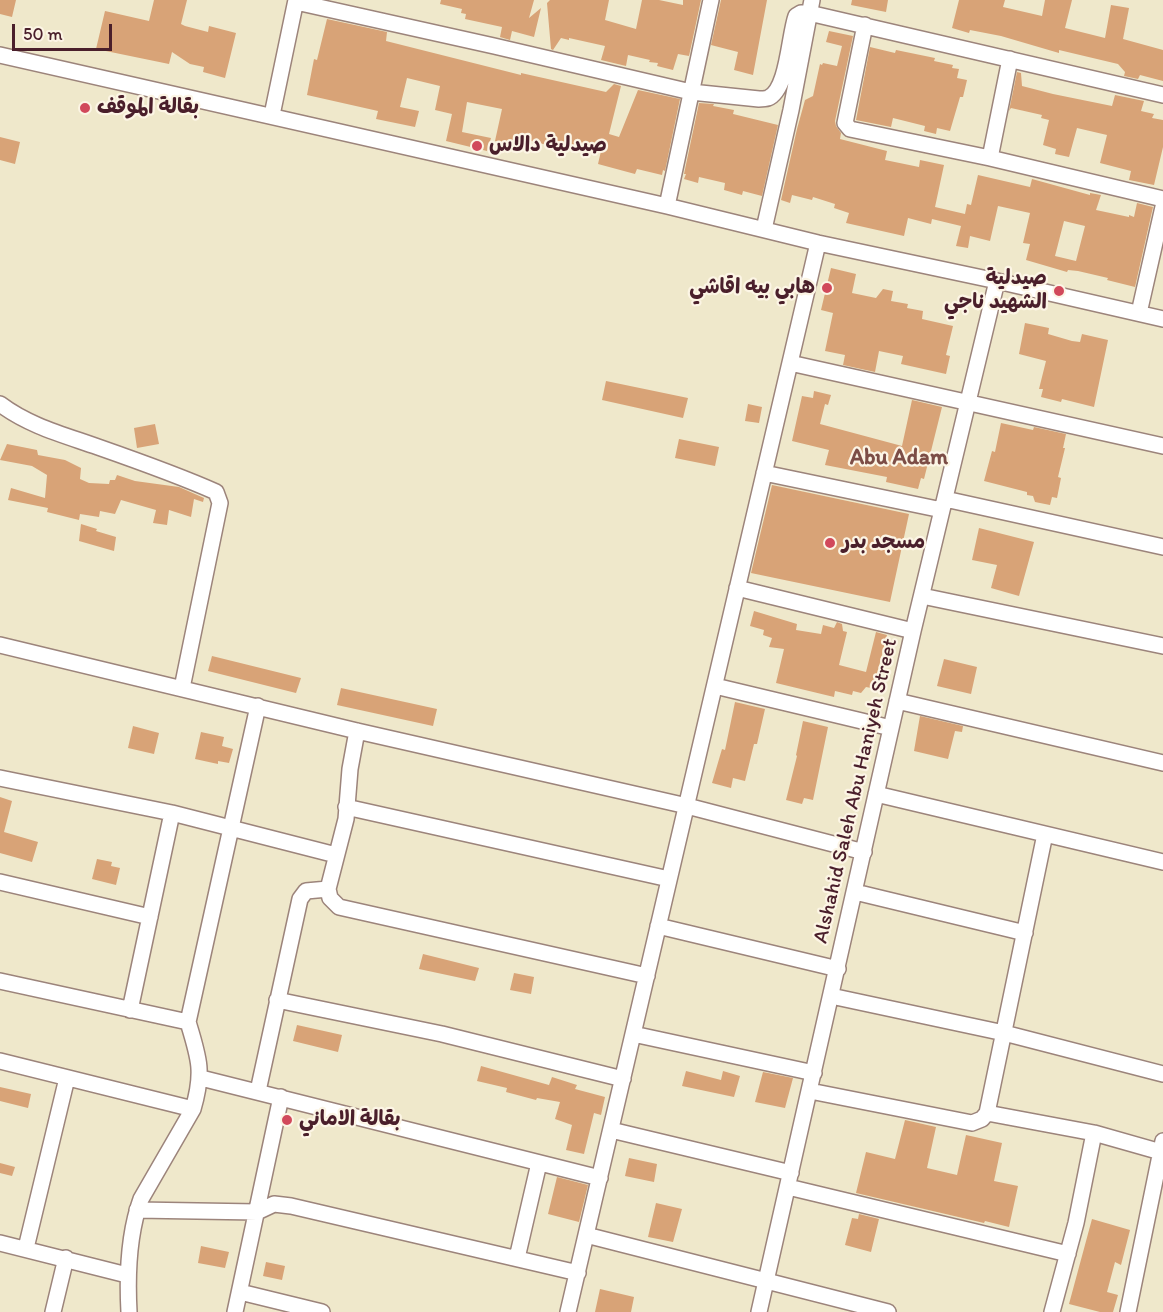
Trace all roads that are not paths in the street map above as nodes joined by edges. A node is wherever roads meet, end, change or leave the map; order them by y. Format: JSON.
{"nodes":[{"id":1,"x":711,"y":0,"type":"edge"},
{"id":2,"x":296,"y":1,"type":"edge"},
{"id":3,"x":811,"y":6,"type":"edge"},
{"id":4,"x":865,"y":25,"type":"junction"},
{"id":5,"x":0,"y":55,"type":"edge"},
{"id":6,"x":1010,"y":59,"type":"junction"},
{"id":7,"x":690,"y":92,"type":"junction"},
{"id":8,"x":1163,"y":94,"type":"edge"},
{"id":9,"x":272,"y":115,"type":"junction"},
{"id":10,"x":990,"y":158,"type":"junction"},
{"id":11,"x":1163,"y":199,"type":"edge"},
{"id":12,"x":667,"y":206,"type":"junction"},
{"id":13,"x":1163,"y":207,"type":"edge"},
{"id":14,"x":764,"y":229,"type":"junction"},
{"id":15,"x":818,"y":243,"type":"junction"},
{"id":16,"x":1158,"y":251,"type":"edge"},
{"id":17,"x":997,"y":281,"type":"junction"},
{"id":18,"x":1139,"y":313,"type":"junction"},
{"id":19,"x":1163,"y":319,"type":"edge"},
{"id":20,"x":790,"y":363,"type":"junction"},
{"id":21,"x":968,"y":401,"type":"junction"},
{"id":22,"x":0,"y":404,"type":"edge"},
{"id":23,"x":1163,"y":446,"type":"edge"},
{"id":24,"x":765,"y":472,"type":"junction"},
{"id":25,"x":943,"y":505,"type":"junction"},
{"id":26,"x":1163,"y":547,"type":"edge"},
{"id":27,"x":737,"y":588,"type":"junction"},
{"id":28,"x":922,"y":596,"type":"junction"},
{"id":29,"x":913,"y":631,"type":"junction"},
{"id":30,"x":0,"y":645,"type":"edge"},
{"id":31,"x":1163,"y":646,"type":"edge"},
{"id":32,"x":715,"y":686,"type":"junction"},
{"id":33,"x":182,"y":688,"type":"junction"},
{"id":34,"x":897,"y":701,"type":"junction"},
{"id":35,"x":258,"y":706,"type":"junction"},
{"id":36,"x":891,"y":728,"type":"junction"},
{"id":37,"x":357,"y":731,"type":"junction"},
{"id":38,"x":1163,"y":763,"type":"edge"},
{"id":39,"x":0,"y":778,"type":"edge"},
{"id":40,"x":876,"y":794,"type":"junction"},
{"id":41,"x":687,"y":806,"type":"junction"},
{"id":42,"x":346,"y":807,"type":"junction"},
{"id":43,"x":172,"y":813,"type":"junction"},
{"id":44,"x":231,"y":828,"type":"junction"},
{"id":45,"x":1045,"y":834,"type":"junction"},
{"id":46,"x":864,"y":852,"type":"junction"},
{"id":47,"x":336,"y":855,"type":"junction"},
{"id":48,"x":1163,"y":862,"type":"edge"},
{"id":49,"x":669,"y":879,"type":"junction"},
{"id":50,"x":0,"y":882,"type":"edge"},
{"id":51,"x":328,"y":890,"type":"junction"},
{"id":52,"x":855,"y":892,"type":"junction"},
{"id":53,"x":150,"y":917,"type":"junction"},
{"id":54,"x":658,"y":926,"type":"junction"},
{"id":55,"x":1025,"y":933,"type":"junction"},
{"id":56,"x":838,"y":969,"type":"junction"},
{"id":57,"x":647,"y":976,"type":"junction"},
{"id":58,"x":0,"y":981,"type":"edge"},
{"id":59,"x":831,"y":996,"type":"junction"},
{"id":60,"x":277,"y":1000,"type":"junction"},
{"id":61,"x":130,"y":1010,"type":"junction"},
{"id":62,"x":188,"y":1022,"type":"junction"},
{"id":63,"x":1004,"y":1033,"type":"junction"},
{"id":64,"x":633,"y":1034,"type":"junction"},
{"id":65,"x":0,"y":1061,"type":"edge"},
{"id":66,"x":814,"y":1073,"type":"junction"},
{"id":67,"x":1163,"y":1074,"type":"edge"},
{"id":68,"x":67,"y":1078,"type":"junction"},
{"id":69,"x":201,"y":1078,"type":"junction"},
{"id":70,"x":623,"y":1078,"type":"junction"},
{"id":71,"x":258,"y":1091,"type":"junction"},
{"id":72,"x":810,"y":1091,"type":"junction"},
{"id":73,"x":281,"y":1097,"type":"junction"},
{"id":74,"x":193,"y":1109,"type":"junction"},
{"id":75,"x":987,"y":1113,"type":"junction"},
{"id":76,"x":611,"y":1130,"type":"junction"},
{"id":77,"x":1094,"y":1133,"type":"junction"},
{"id":78,"x":1162,"y":1146,"type":"edge"},
{"id":79,"x":539,"y":1163,"type":"junction"},
{"id":80,"x":600,"y":1178,"type":"junction"},
{"id":81,"x":789,"y":1180,"type":"junction"},
{"id":82,"x":137,"y":1210,"type":"junction"},
{"id":83,"x":257,"y":1212,"type":"junction"},
{"id":84,"x":586,"y":1235,"type":"junction"},
{"id":85,"x":0,"y":1243,"type":"edge"},
{"id":86,"x":26,"y":1248,"type":"junction"},
{"id":87,"x":1068,"y":1254,"type":"junction"},
{"id":88,"x":66,"y":1258,"type":"junction"},
{"id":89,"x":517,"y":1258,"type":"junction"},
{"id":90,"x":578,"y":1273,"type":"junction"},
{"id":91,"x":128,"y":1275,"type":"junction"},
{"id":92,"x":767,"y":1282,"type":"junction"},
{"id":93,"x":240,"y":1292,"type":"junction"},
{"id":94,"x":53,"y":1312,"type":"edge"},
{"id":95,"x":129,"y":1312,"type":"edge"},
{"id":96,"x":235,"y":1312,"type":"edge"},
{"id":97,"x":322,"y":1312,"type":"edge"},
{"id":98,"x":568,"y":1312,"type":"edge"},
{"id":99,"x":759,"y":1312,"type":"edge"},
{"id":100,"x":888,"y":1312,"type":"edge"},
{"id":101,"x":1052,"y":1312,"type":"edge"},
{"id":102,"x":1128,"y":1312,"type":"edge"}],
"edges":[{"from":1,"to":7,"type":"street"},
{"from":2,"to":7,"type":"street"},
{"from":2,"to":9,"type":"street"},
{"from":3,"to":4,"type":"street"},
{"from":3,"to":7,"type":"street"},
{"from":3,"to":14,"type":"street"},
{"from":4,"to":6,"type":"street"},
{"from":4,"to":10,"type":"street"},
{"from":5,"to":9,"type":"street"},
{"from":6,"to":8,"type":"street"},
{"from":6,"to":10,"type":"street"},
{"from":7,"to":12,"type":"street"},
{"from":9,"to":12,"type":"street"},
{"from":10,"to":11,"type":"street"},
{"from":12,"to":14,"type":"street"},
{"from":13,"to":16,"type":"street"},
{"from":14,"to":15,"type":"street"},
{"from":15,"to":17,"type":"street"},
{"from":15,"to":20,"type":"street"},
{"from":16,"to":18,"type":"street"},
{"from":17,"to":18,"type":"street"},
{"from":17,"to":21,"type":"street","name":"Alshahid Saleh Abu Haniyeh Street"},
{"from":18,"to":19,"type":"street"},
{"from":20,"to":21,"type":"street"},
{"from":20,"to":24,"type":"street"},
{"from":21,"to":23,"type":"street"},
{"from":21,"to":25,"type":"street","name":"Alshahid Saleh Abu Haniyeh Street"},
{"from":22,"to":33,"type":"street"},
{"from":24,"to":25,"type":"street"},
{"from":24,"to":27,"type":"street"},
{"from":25,"to":26,"type":"street"},
{"from":25,"to":28,"type":"street","name":"Alshahid Saleh Abu Haniyeh Street"},
{"from":27,"to":29,"type":"street"},
{"from":27,"to":32,"type":"street"},
{"from":28,"to":29,"type":"street","name":"Alshahid Saleh Abu Haniyeh Street"},
{"from":28,"to":31,"type":"street"},
{"from":29,"to":34,"type":"street","name":"Alshahid Saleh Abu Haniyeh Street"},
{"from":30,"to":33,"type":"street"},
{"from":32,"to":36,"type":"street"},
{"from":32,"to":41,"type":"street"},
{"from":33,"to":35,"type":"street"},
{"from":34,"to":36,"type":"street","name":"Alshahid Saleh Abu Haniyeh Street"},
{"from":34,"to":38,"type":"street"},
{"from":35,"to":37,"type":"street"},
{"from":35,"to":44,"type":"street"},
{"from":36,"to":40,"type":"street","name":"Alshahid Saleh Abu Haniyeh Street"},
{"from":37,"to":41,"type":"street"},
{"from":37,"to":42,"type":"street"},
{"from":39,"to":43,"type":"street"},
{"from":40,"to":45,"type":"street"},
{"from":40,"to":46,"type":"street","name":"Alshahid Saleh Abu Haniyeh Street"},
{"from":41,"to":46,"type":"street"},
{"from":41,"to":49,"type":"street"},
{"from":42,"to":47,"type":"street"},
{"from":42,"to":49,"type":"street"},
{"from":43,"to":44,"type":"street"},
{"from":43,"to":53,"type":"street"},
{"from":44,"to":47,"type":"street"},
{"from":44,"to":62,"type":"street"},
{"from":45,"to":48,"type":"street"},
{"from":45,"to":55,"type":"street"},
{"from":46,"to":52,"type":"street","name":"Alshahid Saleh Abu Haniyeh Street"},
{"from":47,"to":51,"type":"street"},
{"from":49,"to":54,"type":"street"},
{"from":50,"to":53,"type":"street"},
{"from":51,"to":57,"type":"street"},
{"from":51,"to":60,"type":"street"},
{"from":52,"to":55,"type":"street"},
{"from":52,"to":56,"type":"street","name":"Alshahid Saleh Abu Haniyeh Street"},
{"from":53,"to":61,"type":"street"},
{"from":54,"to":56,"type":"street"},
{"from":54,"to":57,"type":"street"},
{"from":55,"to":63,"type":"street"},
{"from":56,"to":59,"type":"street","name":"Alshahid Saleh Abu Haniyeh Street"},
{"from":57,"to":64,"type":"street"},
{"from":58,"to":61,"type":"street"},
{"from":59,"to":63,"type":"street"},
{"from":59,"to":66,"type":"street","name":"Alshahid Saleh Abu Haniyeh Street"},
{"from":60,"to":70,"type":"street"},
{"from":60,"to":71,"type":"street"},
{"from":61,"to":62,"type":"street"},
{"from":62,"to":69,"type":"street"},
{"from":63,"to":67,"type":"street"},
{"from":63,"to":75,"type":"street"},
{"from":64,"to":66,"type":"street"},
{"from":64,"to":70,"type":"street"},
{"from":65,"to":68,"type":"street"},
{"from":66,"to":72,"type":"street","name":"Alshahid Saleh Abu Haniyeh Street"},
{"from":68,"to":74,"type":"street"},
{"from":68,"to":86,"type":"street"},
{"from":69,"to":71,"type":"street"},
{"from":69,"to":74,"type":"street"},
{"from":70,"to":76,"type":"street"},
{"from":71,"to":73,"type":"street"},
{"from":72,"to":75,"type":"street"},
{"from":72,"to":81,"type":"street","name":"Alshahid Saleh Abu Haniyeh Street"},
{"from":73,"to":79,"type":"street"},
{"from":73,"to":83,"type":"street"},
{"from":74,"to":82,"type":"street"},
{"from":75,"to":77,"type":"street"},
{"from":76,"to":80,"type":"street"},
{"from":76,"to":81,"type":"street"},
{"from":77,"to":78,"type":"street"},
{"from":77,"to":87,"type":"street"},
{"from":78,"to":102,"type":"street"},
{"from":79,"to":80,"type":"street"},
{"from":79,"to":89,"type":"street"},
{"from":80,"to":84,"type":"street"},
{"from":81,"to":87,"type":"street"},
{"from":81,"to":92,"type":"street","name":"Alshahid Saleh Abu Haniyeh Street"},
{"from":82,"to":83,"type":"street"},
{"from":82,"to":91,"type":"street"},
{"from":83,"to":89,"type":"street"},
{"from":83,"to":93,"type":"street"},
{"from":84,"to":90,"type":"street"},
{"from":84,"to":92,"type":"street"},
{"from":85,"to":86,"type":"street"},
{"from":86,"to":88,"type":"street"},
{"from":87,"to":101,"type":"street"},
{"from":88,"to":91,"type":"street"},
{"from":88,"to":94,"type":"street"},
{"from":89,"to":90,"type":"street"},
{"from":90,"to":98,"type":"street"},
{"from":91,"to":95,"type":"street"},
{"from":92,"to":99,"type":"street","name":"Alshahid Saleh Abu Haniyeh Street"},
{"from":92,"to":100,"type":"street"},
{"from":93,"to":96,"type":"street"},
{"from":93,"to":97,"type":"street"}]}
